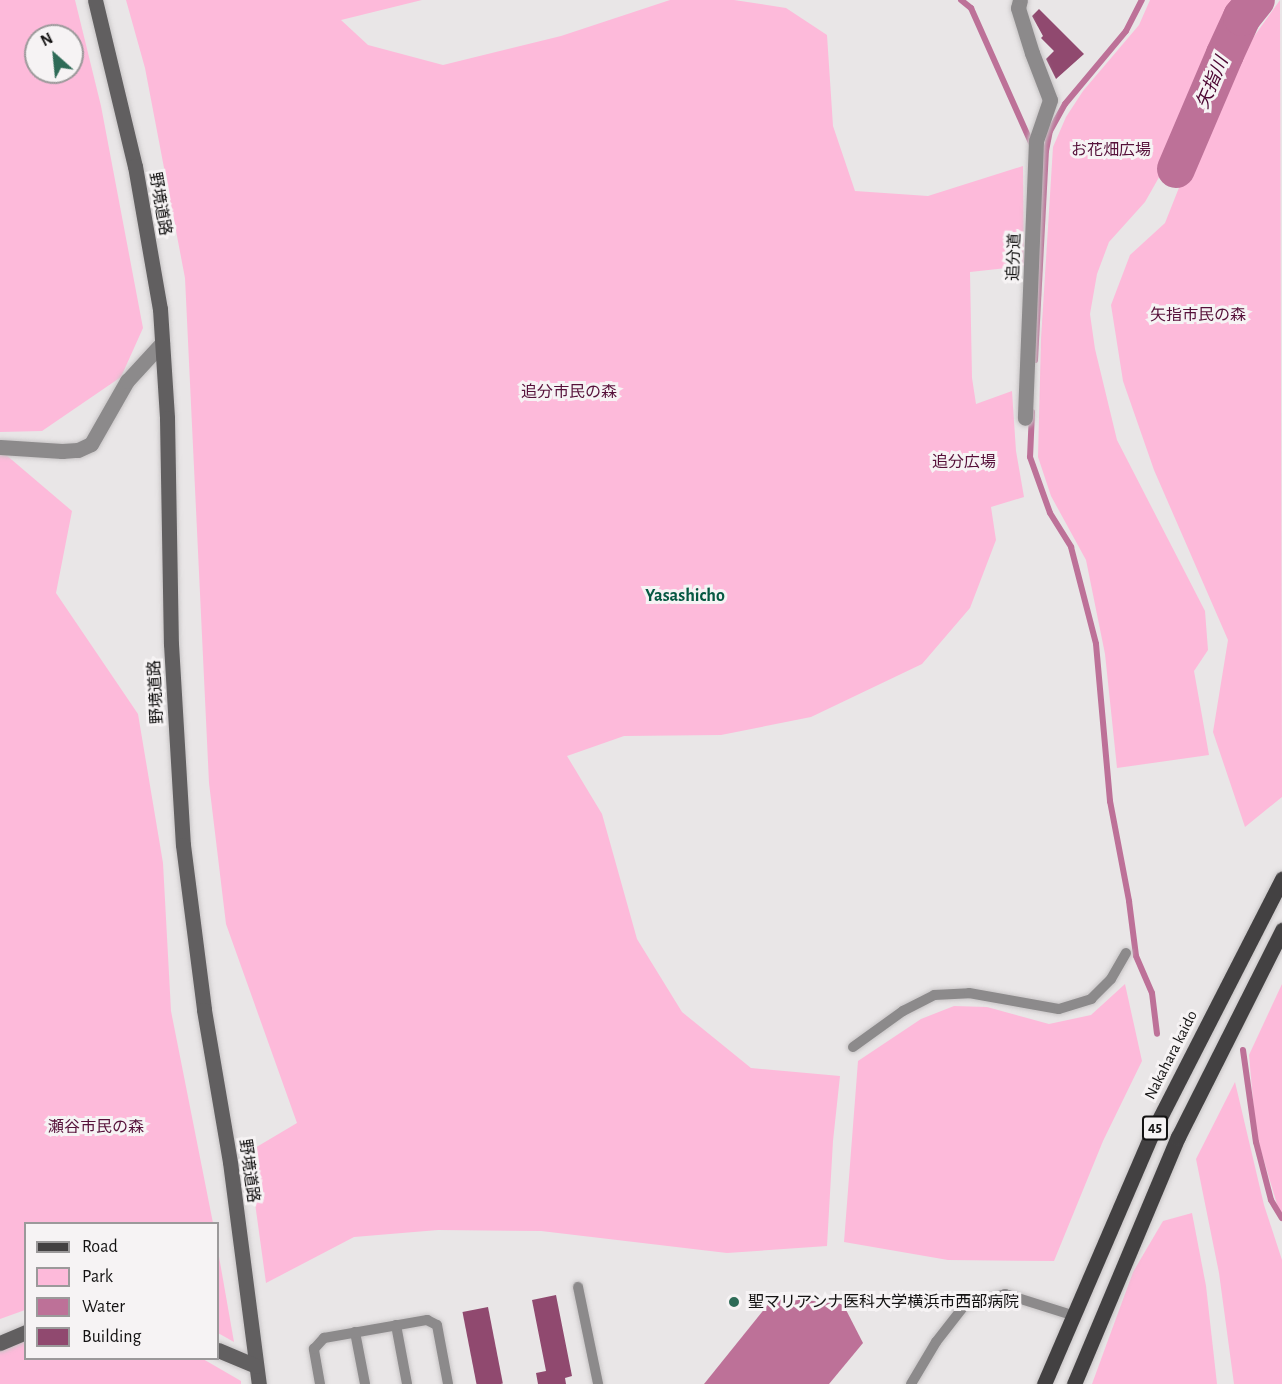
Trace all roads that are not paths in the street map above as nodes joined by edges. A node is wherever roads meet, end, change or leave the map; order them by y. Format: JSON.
{"nodes":[{"id":1,"x":95,"y":0,"type":"edge"},
{"id":2,"x":1020,"y":0,"type":"edge"},
{"id":3,"x":162,"y":342,"type":"junction"},
{"id":4,"x":1025,"y":418,"type":"dead end"},
{"id":5,"x":0,"y":447,"type":"edge"},
{"id":6,"x":1282,"y":879,"type":"edge"},
{"id":7,"x":1282,"y":930,"type":"edge"},
{"id":8,"x":1126,"y":953,"type":"dead end"},
{"id":9,"x":853,"y":1047,"type":"dead end"},
{"id":10,"x":578,"y":1287,"type":"dead end"},
{"id":11,"x":1072,"y":1315,"type":"junction"},
{"id":12,"x":396,"y":1325,"type":"junction"},
{"id":13,"x":355,"y":1332,"type":"junction"},
{"id":14,"x":24,"y":1333,"type":"edge"},
{"id":15,"x":0,"y":1343,"type":"edge"},
{"id":16,"x":219,"y":1350,"type":"edge"},
{"id":17,"x":256,"y":1366,"type":"junction"},
{"id":18,"x":259,"y":1384,"type":"edge"},
{"id":19,"x":320,"y":1384,"type":"edge"},
{"id":20,"x":365,"y":1384,"type":"edge"},
{"id":21,"x":407,"y":1384,"type":"edge"},
{"id":22,"x":448,"y":1384,"type":"edge"},
{"id":23,"x":598,"y":1384,"type":"edge"},
{"id":24,"x":911,"y":1384,"type":"edge"},
{"id":25,"x":1044,"y":1384,"type":"edge"},
{"id":26,"x":1074,"y":1384,"type":"edge"}],
"edges":[{"from":1,"to":3,"type":"street","name":"野境道路"},
{"from":2,"to":4,"type":"street","name":"追分道"},
{"from":3,"to":5,"type":"street"},
{"from":3,"to":17,"type":"street","name":"野境道路"},
{"from":6,"to":11,"type":"main road","name":"Nakahara kaido","number":"45"},
{"from":7,"to":26,"type":"main road","number":"45"},
{"from":8,"to":9,"type":"lane"},
{"from":10,"to":23,"type":"lane"},
{"from":11,"to":24,"type":"lane"},
{"from":11,"to":25,"type":"main road","name":"Nakahara kaido","number":"45"},
{"from":12,"to":13,"type":"lane"},
{"from":12,"to":21,"type":"lane"},
{"from":12,"to":22,"type":"lane"},
{"from":13,"to":19,"type":"lane"},
{"from":13,"to":20,"type":"lane"},
{"from":14,"to":15,"type":"street"},
{"from":16,"to":17,"type":"street"},
{"from":17,"to":18,"type":"street","name":"野境道路"}]}
